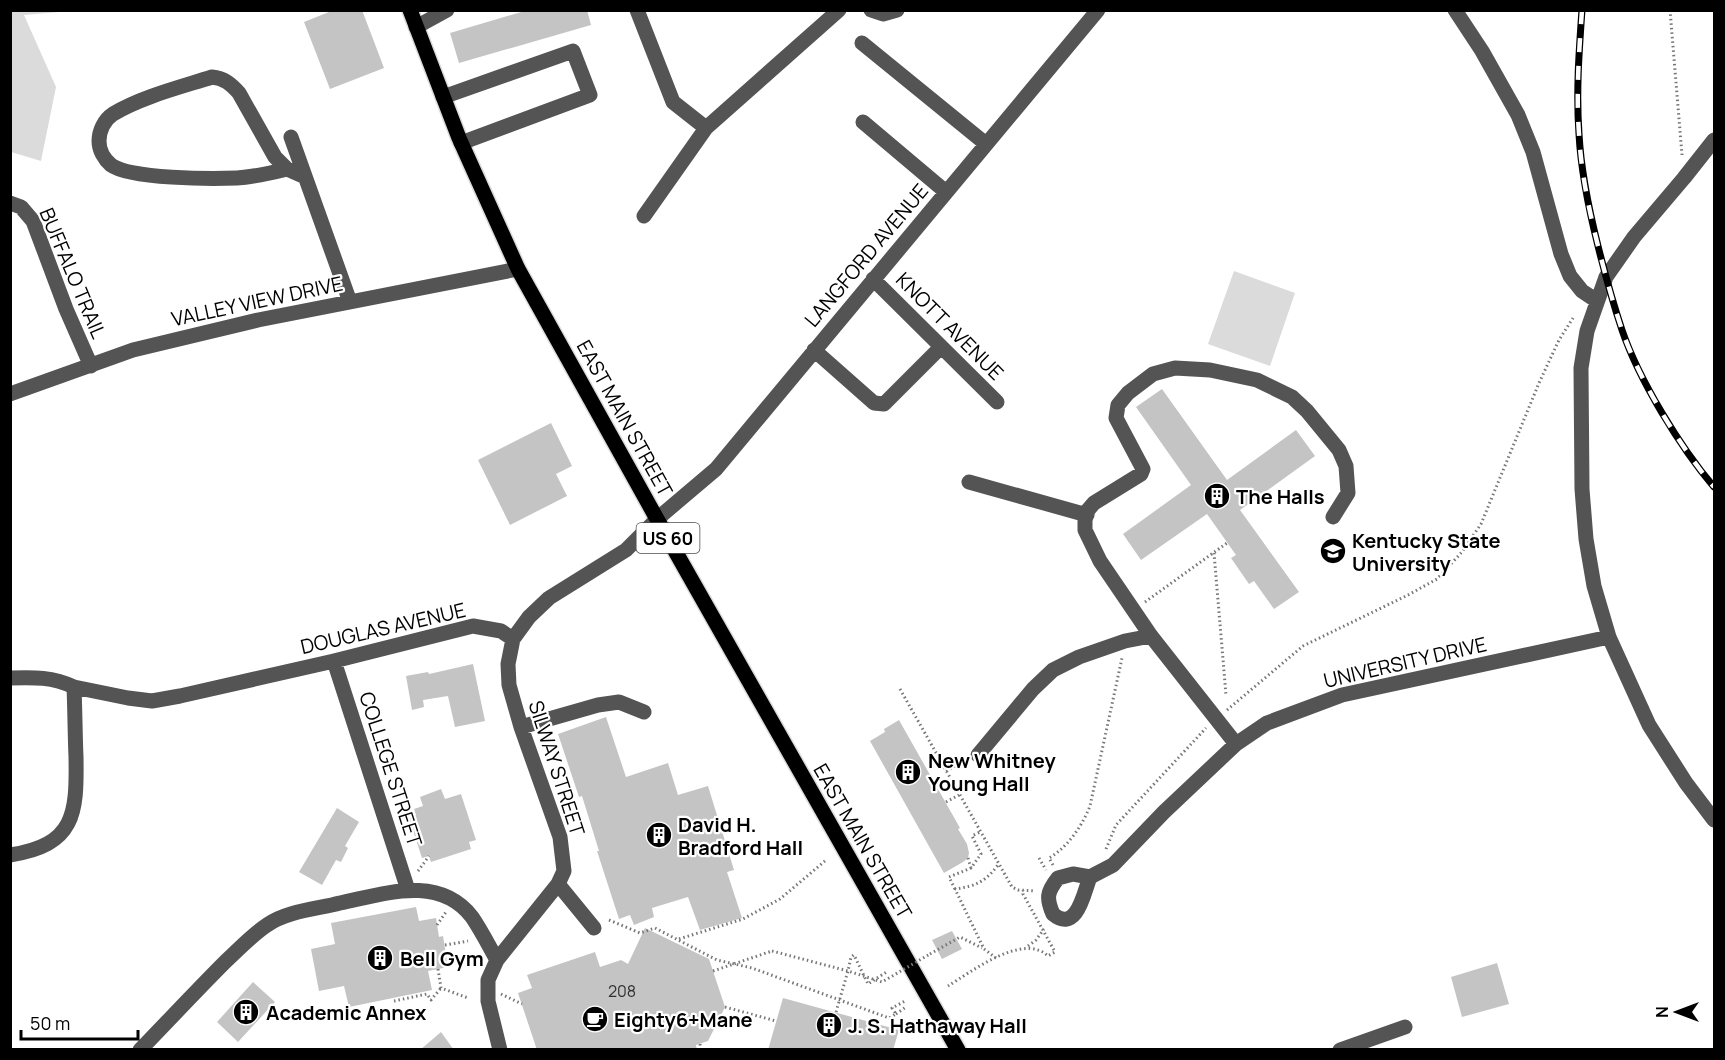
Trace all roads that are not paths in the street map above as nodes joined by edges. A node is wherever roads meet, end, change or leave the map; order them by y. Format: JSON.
{"nodes":[{"id":1,"x":410,"y":10,"type":"edge"},
{"id":2,"x":447,"y":10,"type":"edge"},
{"id":3,"x":637,"y":10,"type":"edge"},
{"id":4,"x":839,"y":10,"type":"edge"},
{"id":5,"x":871,"y":10,"type":"edge"},
{"id":6,"x":897,"y":10,"type":"edge"},
{"id":7,"x":1098,"y":10,"type":"edge"},
{"id":8,"x":1455,"y":10,"type":"edge"},
{"id":9,"x":416,"y":27,"type":"junction"},
{"id":10,"x":862,"y":43,"type":"dead end"},
{"id":11,"x":443,"y":97,"type":"junction"},
{"id":12,"x":863,"y":122,"type":"dead end"},
{"id":13,"x":706,"y":128,"type":"junction"},
{"id":14,"x":291,"y":137,"type":"dead end"},
{"id":15,"x":1714,"y":140,"type":"edge"},
{"id":16,"x":461,"y":143,"type":"junction"},
{"id":17,"x":986,"y":144,"type":"junction"},
{"id":18,"x":287,"y":169,"type":"junction"},
{"id":19,"x":305,"y":177,"type":"junction"},
{"id":20,"x":946,"y":192,"type":"junction"},
{"id":21,"x":10,"y":203,"type":"edge"},
{"id":22,"x":644,"y":216,"type":"dead end"},
{"id":23,"x":518,"y":269,"type":"junction"},
{"id":24,"x":873,"y":279,"type":"junction"},
{"id":25,"x":1597,"y":301,"type":"junction"},
{"id":26,"x":350,"y":302,"type":"junction"},
{"id":27,"x":941,"y":347,"type":"junction"},
{"id":28,"x":814,"y":350,"type":"junction"},
{"id":29,"x":91,"y":366,"type":"junction"},
{"id":30,"x":10,"y":394,"type":"edge"},
{"id":31,"x":997,"y":402,"type":"dead end"},
{"id":32,"x":969,"y":482,"type":"dead end"},
{"id":33,"x":1090,"y":509,"type":"junction"},
{"id":34,"x":1333,"y":517,"type":"dead end"},
{"id":35,"x":657,"y":519,"type":"junction"},
{"id":36,"x":1151,"y":636,"type":"junction"},
{"id":37,"x":1609,"y":637,"type":"junction"},
{"id":38,"x":513,"y":639,"type":"junction"},
{"id":39,"x":334,"y":661,"type":"junction"},
{"id":40,"x":10,"y":678,"type":"edge"},
{"id":41,"x":74,"y":687,"type":"junction"},
{"id":42,"x":644,"y":712,"type":"dead end"},
{"id":43,"x":522,"y":728,"type":"junction"},
{"id":44,"x":1236,"y":744,"type":"junction"},
{"id":45,"x":978,"y":755,"type":"road end"},
{"id":46,"x":1714,"y":820,"type":"edge"},
{"id":47,"x":10,"y":855,"type":"edge"},
{"id":48,"x":1090,"y":877,"type":"junction"},
{"id":49,"x":558,"y":884,"type":"junction"},
{"id":50,"x":410,"y":885,"type":"junction"},
{"id":51,"x":594,"y":928,"type":"dead end"},
{"id":52,"x":497,"y":960,"type":"junction"},
{"id":53,"x":1405,"y":1027,"type":"dead end"},
{"id":54,"x":140,"y":1050,"type":"edge"},
{"id":55,"x":500,"y":1050,"type":"edge"},
{"id":56,"x":958,"y":1050,"type":"edge"},
{"id":57,"x":1340,"y":1050,"type":"edge"}],
"edges":[{"from":1,"to":9,"type":"main road","name":"EAST MAIN STREET","number":"US 60"},
{"from":2,"to":9,"type":"street"},
{"from":3,"to":13,"type":"street"},
{"from":4,"to":13,"type":"street"},
{"from":5,"to":6,"type":"street"},
{"from":7,"to":17,"type":"street","name":"LANGFORD AVENUE"},
{"from":8,"to":25,"type":"street"},
{"from":9,"to":11,"type":"main road","name":"EAST MAIN STREET","number":"US 60"},
{"from":10,"to":17,"type":"street"},
{"from":11,"to":16,"type":"main road","name":"EAST MAIN STREET","number":"US 60"},
{"from":11,"to":16,"type":"street"},
{"from":12,"to":20,"type":"street"},
{"from":13,"to":22,"type":"street"},
{"from":14,"to":19,"type":"street"},
{"from":15,"to":25,"type":"street"},
{"from":16,"to":23,"type":"main road","name":"EAST MAIN STREET","number":"US 60"},
{"from":17,"to":20,"type":"street","name":"LANGFORD AVENUE"},
{"from":18,"to":18,"type":"street"},
{"from":18,"to":19,"type":"street"},
{"from":19,"to":26,"type":"street"},
{"from":20,"to":24,"type":"street","name":"LANGFORD AVENUE"},
{"from":21,"to":29,"type":"street","name":"BUFFALO TRAIL"},
{"from":23,"to":26,"type":"street","name":"VALLEY VIEW DRIVE"},
{"from":23,"to":35,"type":"main road","name":"EAST MAIN STREET","number":"US 60"},
{"from":24,"to":27,"type":"street","name":"KNOTT AVENUE"},
{"from":24,"to":28,"type":"street","name":"LANGFORD AVENUE"},
{"from":25,"to":37,"type":"street"},
{"from":26,"to":29,"type":"street","name":"VALLEY VIEW DRIVE"},
{"from":27,"to":28,"type":"street"},
{"from":27,"to":31,"type":"street","name":"KNOTT AVENUE"},
{"from":28,"to":35,"type":"street","name":"LANGFORD AVENUE"},
{"from":29,"to":30,"type":"street","name":"VALLEY VIEW DRIVE"},
{"from":32,"to":33,"type":"street"},
{"from":33,"to":34,"type":"street"},
{"from":33,"to":36,"type":"street"},
{"from":35,"to":38,"type":"street"},
{"from":35,"to":56,"type":"main road","name":"EAST MAIN STREET","number":"US 60"},
{"from":36,"to":44,"type":"street"},
{"from":36,"to":45,"type":"street"},
{"from":37,"to":44,"type":"street","name":"UNIVERSITY DRIVE"},
{"from":37,"to":46,"type":"street"},
{"from":38,"to":39,"type":"street","name":"DOUGLAS AVENUE"},
{"from":38,"to":43,"type":"street","name":"SILWAY STREET"},
{"from":39,"to":41,"type":"street","name":"DOUGLAS AVENUE"},
{"from":39,"to":50,"type":"street","name":"COLLEGE STREET"},
{"from":40,"to":41,"type":"street","name":"DOUGLAS AVENUE"},
{"from":41,"to":47,"type":"street"},
{"from":42,"to":43,"type":"street"},
{"from":43,"to":49,"type":"street","name":"SILWAY STREET"},
{"from":44,"to":48,"type":"street","name":"UNIVERSITY DRIVE"},
{"from":48,"to":48,"type":"street"},
{"from":49,"to":51,"type":"street"},
{"from":49,"to":52,"type":"street"},
{"from":50,"to":52,"type":"street"},
{"from":50,"to":54,"type":"street"},
{"from":52,"to":55,"type":"street"},
{"from":53,"to":57,"type":"street"}]}
